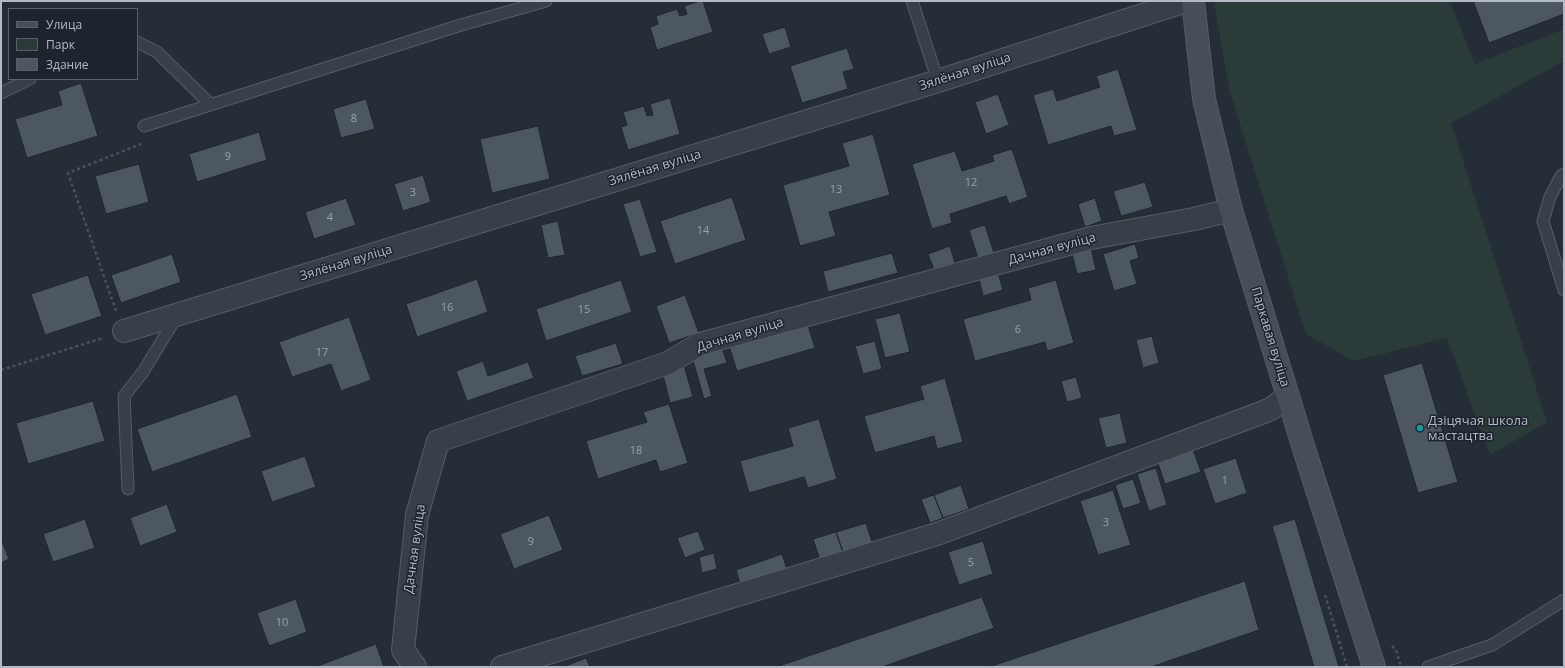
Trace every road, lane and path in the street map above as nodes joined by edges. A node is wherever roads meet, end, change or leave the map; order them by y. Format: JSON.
{"nodes":[{"id":1,"x":546,"y":1,"type":"edge"},
{"id":2,"x":912,"y":1,"type":"edge"},
{"id":3,"x":1186,"y":1,"type":"edge"},
{"id":4,"x":1193,"y":1,"type":"edge"},
{"id":5,"x":138,"y":42,"type":"edge"},
{"id":6,"x":28,"y":80,"type":"edge"},
{"id":7,"x":938,"y":81,"type":"junction"},
{"id":8,"x":1,"y":93,"type":"edge"},
{"id":9,"x":210,"y":104,"type":"junction"},
{"id":10,"x":144,"y":126,"type":"joint"},
{"id":11,"x":1564,"y":174,"type":"edge"},
{"id":12,"x":1231,"y":210,"type":"junction"},
{"id":13,"x":1564,"y":290,"type":"edge"},
{"id":14,"x":178,"y":314,"type":"junction"},
{"id":15,"x":124,"y":331,"type":"junction"},
{"id":16,"x":1,"y":370,"type":"edge"},
{"id":17,"x":1288,"y":396,"type":"junction"},
{"id":18,"x":128,"y":489,"type":"dead end"},
{"id":19,"x":1564,"y":600,"type":"edge"},
{"id":20,"x":415,"y":667,"type":"edge"},
{"id":21,"x":502,"y":667,"type":"edge"},
{"id":22,"x":1374,"y":667,"type":"edge"},
{"id":23,"x":1428,"y":667,"type":"edge"}],
"edges":[{"from":1,"to":9,"type":"lane"},
{"from":2,"to":7,"type":"lane"},
{"from":3,"to":7,"type":"street","name":"Зялёная вуліца"},
{"from":4,"to":12,"type":"street","name":"Паркавая вуліца"},
{"from":5,"to":9,"type":"lane"},
{"from":6,"to":8,"type":"lane"},
{"from":7,"to":14,"type":"street","name":"Зялёная вуліца"},
{"from":9,"to":10,"type":"lane"},
{"from":10,"to":15,"type":"path"},
{"from":11,"to":13,"type":"lane"},
{"from":12,"to":17,"type":"street","name":"Паркавая вуліца"},
{"from":12,"to":20,"type":"street","name":"Дачная вуліца"},
{"from":14,"to":15,"type":"street","name":"Зялёная вуліца"},
{"from":14,"to":18,"type":"lane"},
{"from":15,"to":16,"type":"path"},
{"from":17,"to":21,"type":"street"},
{"from":17,"to":22,"type":"street","name":"Паркавая вуліца"},
{"from":19,"to":23,"type":"lane"}]}
